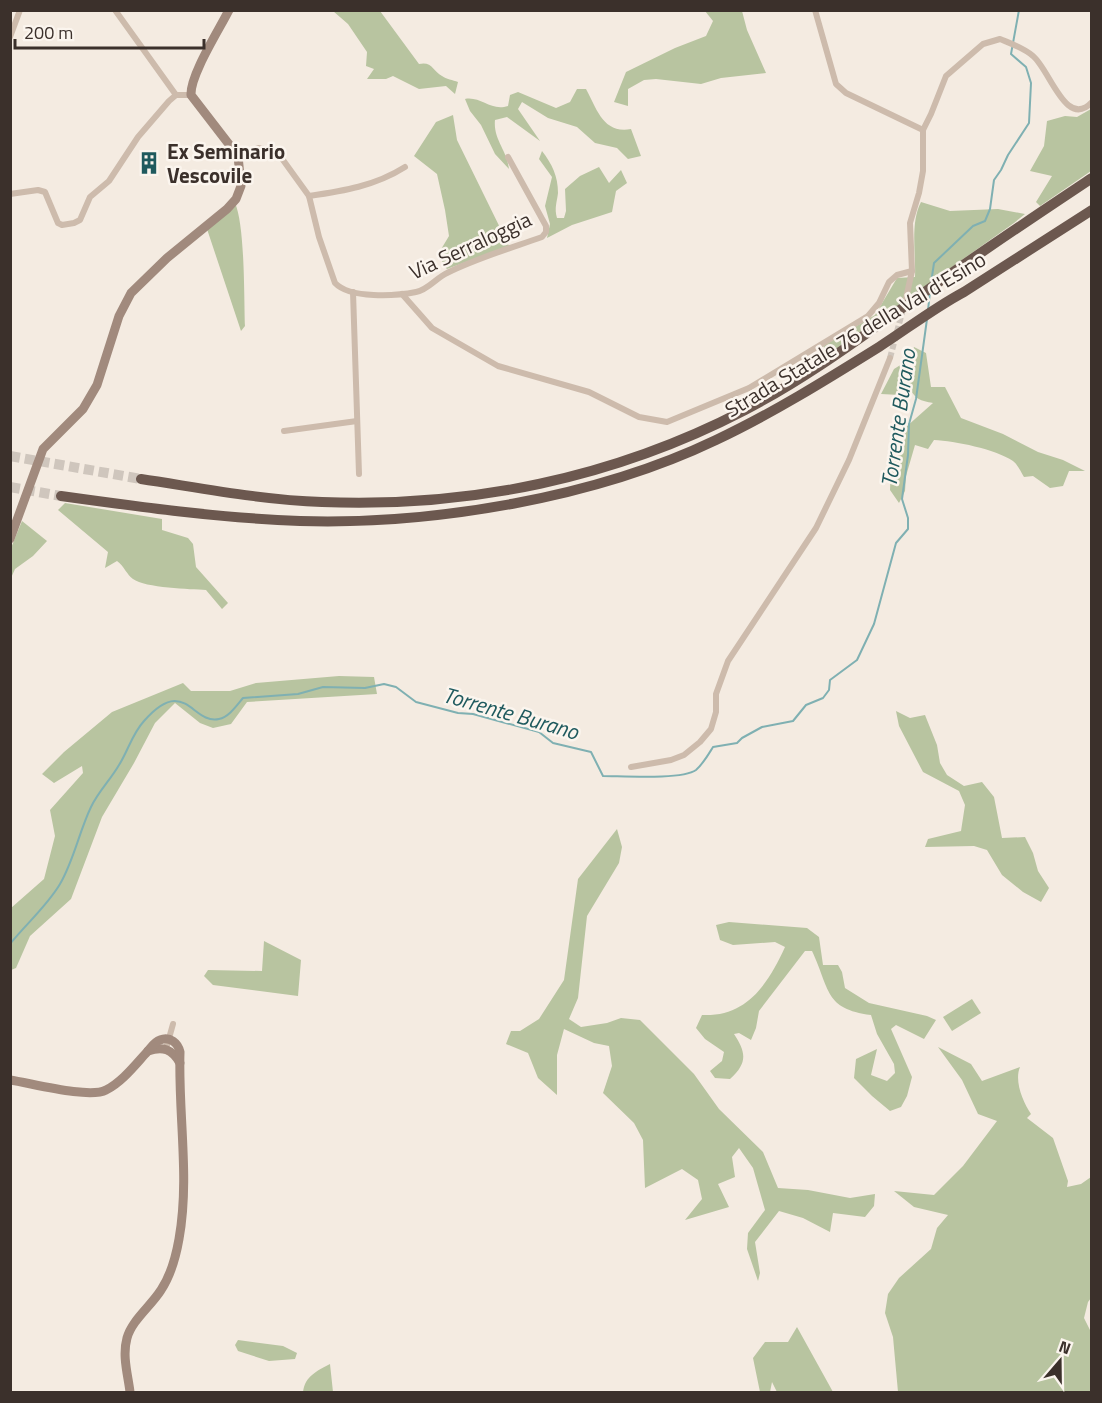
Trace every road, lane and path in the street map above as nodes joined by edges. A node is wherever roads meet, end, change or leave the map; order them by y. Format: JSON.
{"nodes":[{"id":1,"x":20,"y":10,"type":"edge"},
{"id":2,"x":115,"y":10,"type":"edge"},
{"id":3,"x":230,"y":10,"type":"edge"},
{"id":4,"x":815,"y":10,"type":"edge"},
{"id":5,"x":10,"y":37,"type":"edge"},
{"id":6,"x":176,"y":95,"type":"junction"},
{"id":7,"x":191,"y":95,"type":"junction"},
{"id":8,"x":1092,"y":102,"type":"edge"},
{"id":9,"x":923,"y":130,"type":"junction"},
{"id":10,"x":238,"y":156,"type":"junction"},
{"id":11,"x":508,"y":157,"type":"dead end"},
{"id":12,"x":405,"y":167,"type":"dead end"},
{"id":13,"x":1092,"y":178,"type":"edge"},
{"id":14,"x":10,"y":194,"type":"edge"},
{"id":15,"x":309,"y":196,"type":"junction"},
{"id":16,"x":1092,"y":210,"type":"edge"},
{"id":17,"x":912,"y":271,"type":"junction"},
{"id":18,"x":353,"y":292,"type":"junction"},
{"id":19,"x":402,"y":294,"type":"junction"},
{"id":20,"x":910,"y":301,"type":"junction"},
{"id":21,"x":890,"y":358,"type":"tunnel mouth"},
{"id":22,"x":357,"y":421,"type":"junction"},
{"id":23,"x":284,"y":431,"type":"dead end"},
{"id":24,"x":358,"y":474,"type":"dead end"},
{"id":25,"x":141,"y":479,"type":"tunnel mouth"},
{"id":26,"x":61,"y":496,"type":"tunnel mouth"},
{"id":27,"x":10,"y":538,"type":"edge"},
{"id":28,"x":631,"y":767,"type":"dead end"},
{"id":29,"x":173,"y":1024,"type":"dead end"},
{"id":30,"x":167,"y":1044,"type":"junction"},
{"id":31,"x":10,"y":1080,"type":"edge"},
{"id":32,"x":130,"y":1392,"type":"edge"}],
"edges":[{"from":1,"to":5,"type":"street"},
{"from":2,"to":6,"type":"street"},
{"from":3,"to":7,"type":"main road"},
{"from":4,"to":9,"type":"street"},
{"from":6,"to":7,"type":"street"},
{"from":6,"to":14,"type":"street"},
{"from":7,"to":10,"type":"main road"},
{"from":8,"to":9,"type":"street"},
{"from":9,"to":17,"type":"street"},
{"from":10,"to":15,"type":"street"},
{"from":10,"to":27,"type":"main road"},
{"from":11,"to":19,"type":"street","name":"Via Serraloggia"},
{"from":12,"to":15,"type":"street"},
{"from":13,"to":20,"type":"highway","name":"Strada Statale 76 della Val d'Esino"},
{"from":15,"to":18,"type":"street"},
{"from":16,"to":26,"type":"highway","name":"Strada Statale 76 della Val d'Esino"},
{"from":17,"to":19,"type":"street"},
{"from":17,"to":20,"type":"street"},
{"from":18,"to":19,"type":"street","name":"Via Serraloggia"},
{"from":18,"to":22,"type":"street"},
{"from":20,"to":25,"type":"highway","name":"Strada Statale 76 della Val d'Esino"},
{"from":21,"to":28,"type":"street"},
{"from":22,"to":23,"type":"street"},
{"from":22,"to":24,"type":"street"},
{"from":29,"to":30,"type":"street"},
{"from":30,"to":31,"type":"main road"},
{"from":30,"to":32,"type":"main road"}]}
